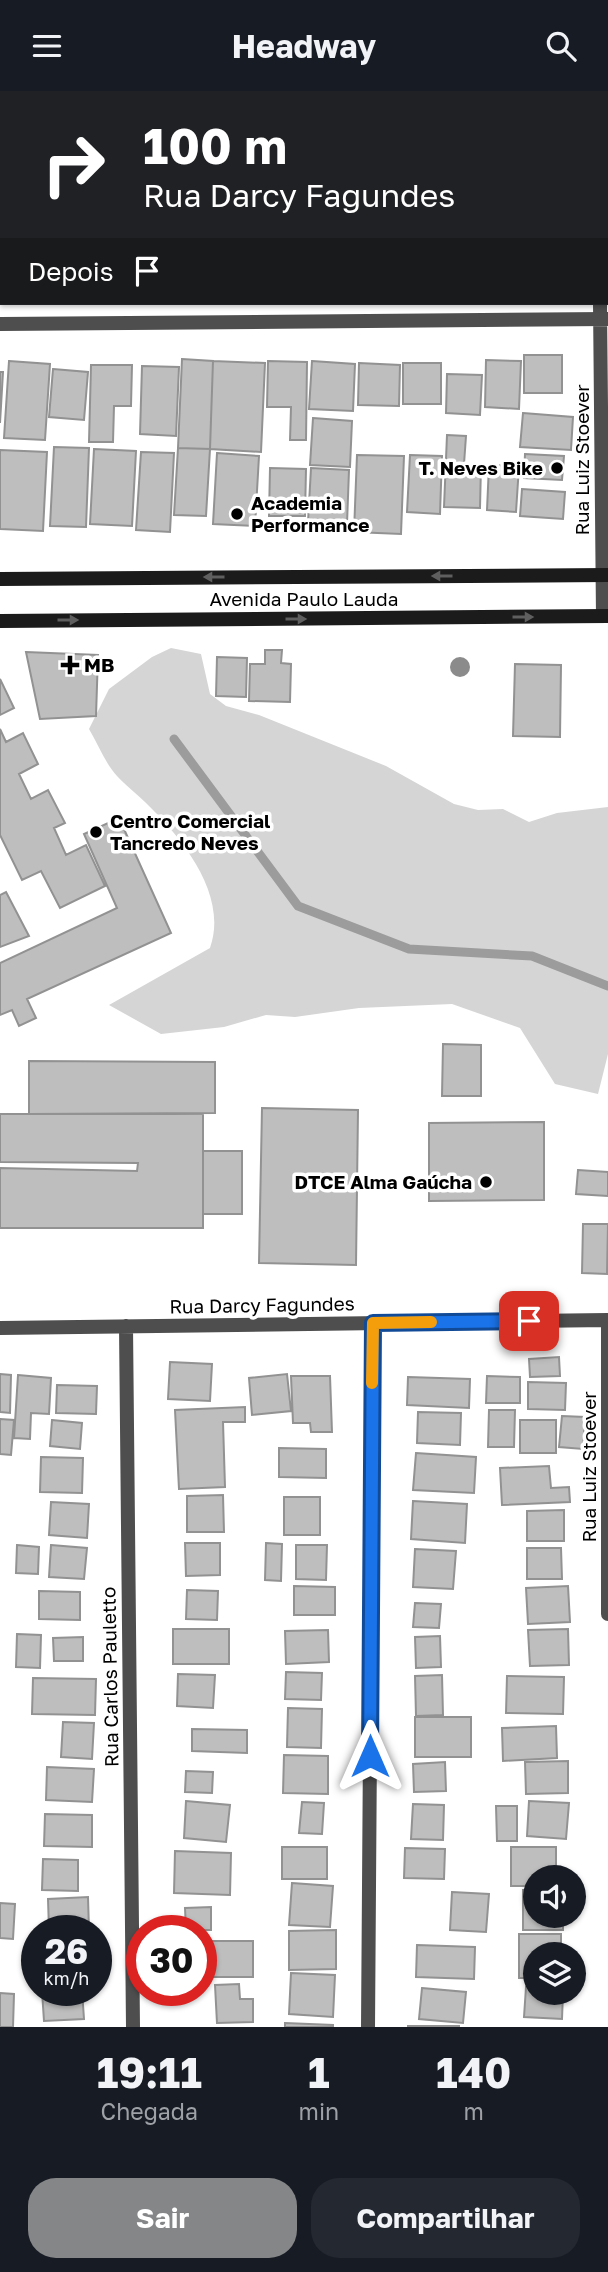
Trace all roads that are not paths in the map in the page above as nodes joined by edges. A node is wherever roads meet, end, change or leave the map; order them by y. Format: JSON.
{"nodes":[{"id":1,"x":604,"y":320,"type":"edge"},
{"id":2,"x":0,"y":324,"type":"edge"},
{"id":3,"x":605,"y":575,"type":"edge"},
{"id":4,"x":0,"y":579,"type":"edge"},
{"id":5,"x":605,"y":616,"type":"edge"},
{"id":6,"x":0,"y":621,"type":"edge"},
{"id":7,"x":608,"y":1320,"type":"edge"},
{"id":8,"x":373,"y":1323,"type":"junction"},
{"id":9,"x":126,"y":1326,"type":"junction"},
{"id":10,"x":0,"y":1328,"type":"edge"},
{"id":11,"x":608,"y":1614,"type":"edge"},
{"id":12,"x":133,"y":2027,"type":"edge"},
{"id":13,"x":368,"y":2027,"type":"edge"}],
"edges":[{"from":1,"to":2,"type":"street"},
{"from":1,"to":3,"type":"street","name":"Rua Luiz Stoever"},
{"from":3,"to":4,"type":"main road","name":"Avenida Paulo Lauda","one_way":true},
{"from":3,"to":5,"type":"street","name":"Rua Luiz Stoever"},
{"from":6,"to":5,"type":"main road","name":"Avenida Paulo Lauda","one_way":true},
{"from":7,"to":8,"type":"street","name":"Rua Darcy Fagundes"},
{"from":7,"to":11,"type":"street","name":"Rua Luiz Stoever"},
{"from":8,"to":9,"type":"street","name":"Rua Darcy Fagundes"},
{"from":8,"to":13,"type":"street"},
{"from":9,"to":10,"type":"street","name":"Rua Darcy Fagundes"},
{"from":9,"to":12,"type":"street","name":"Rua Carlos Pauletto"}]}
